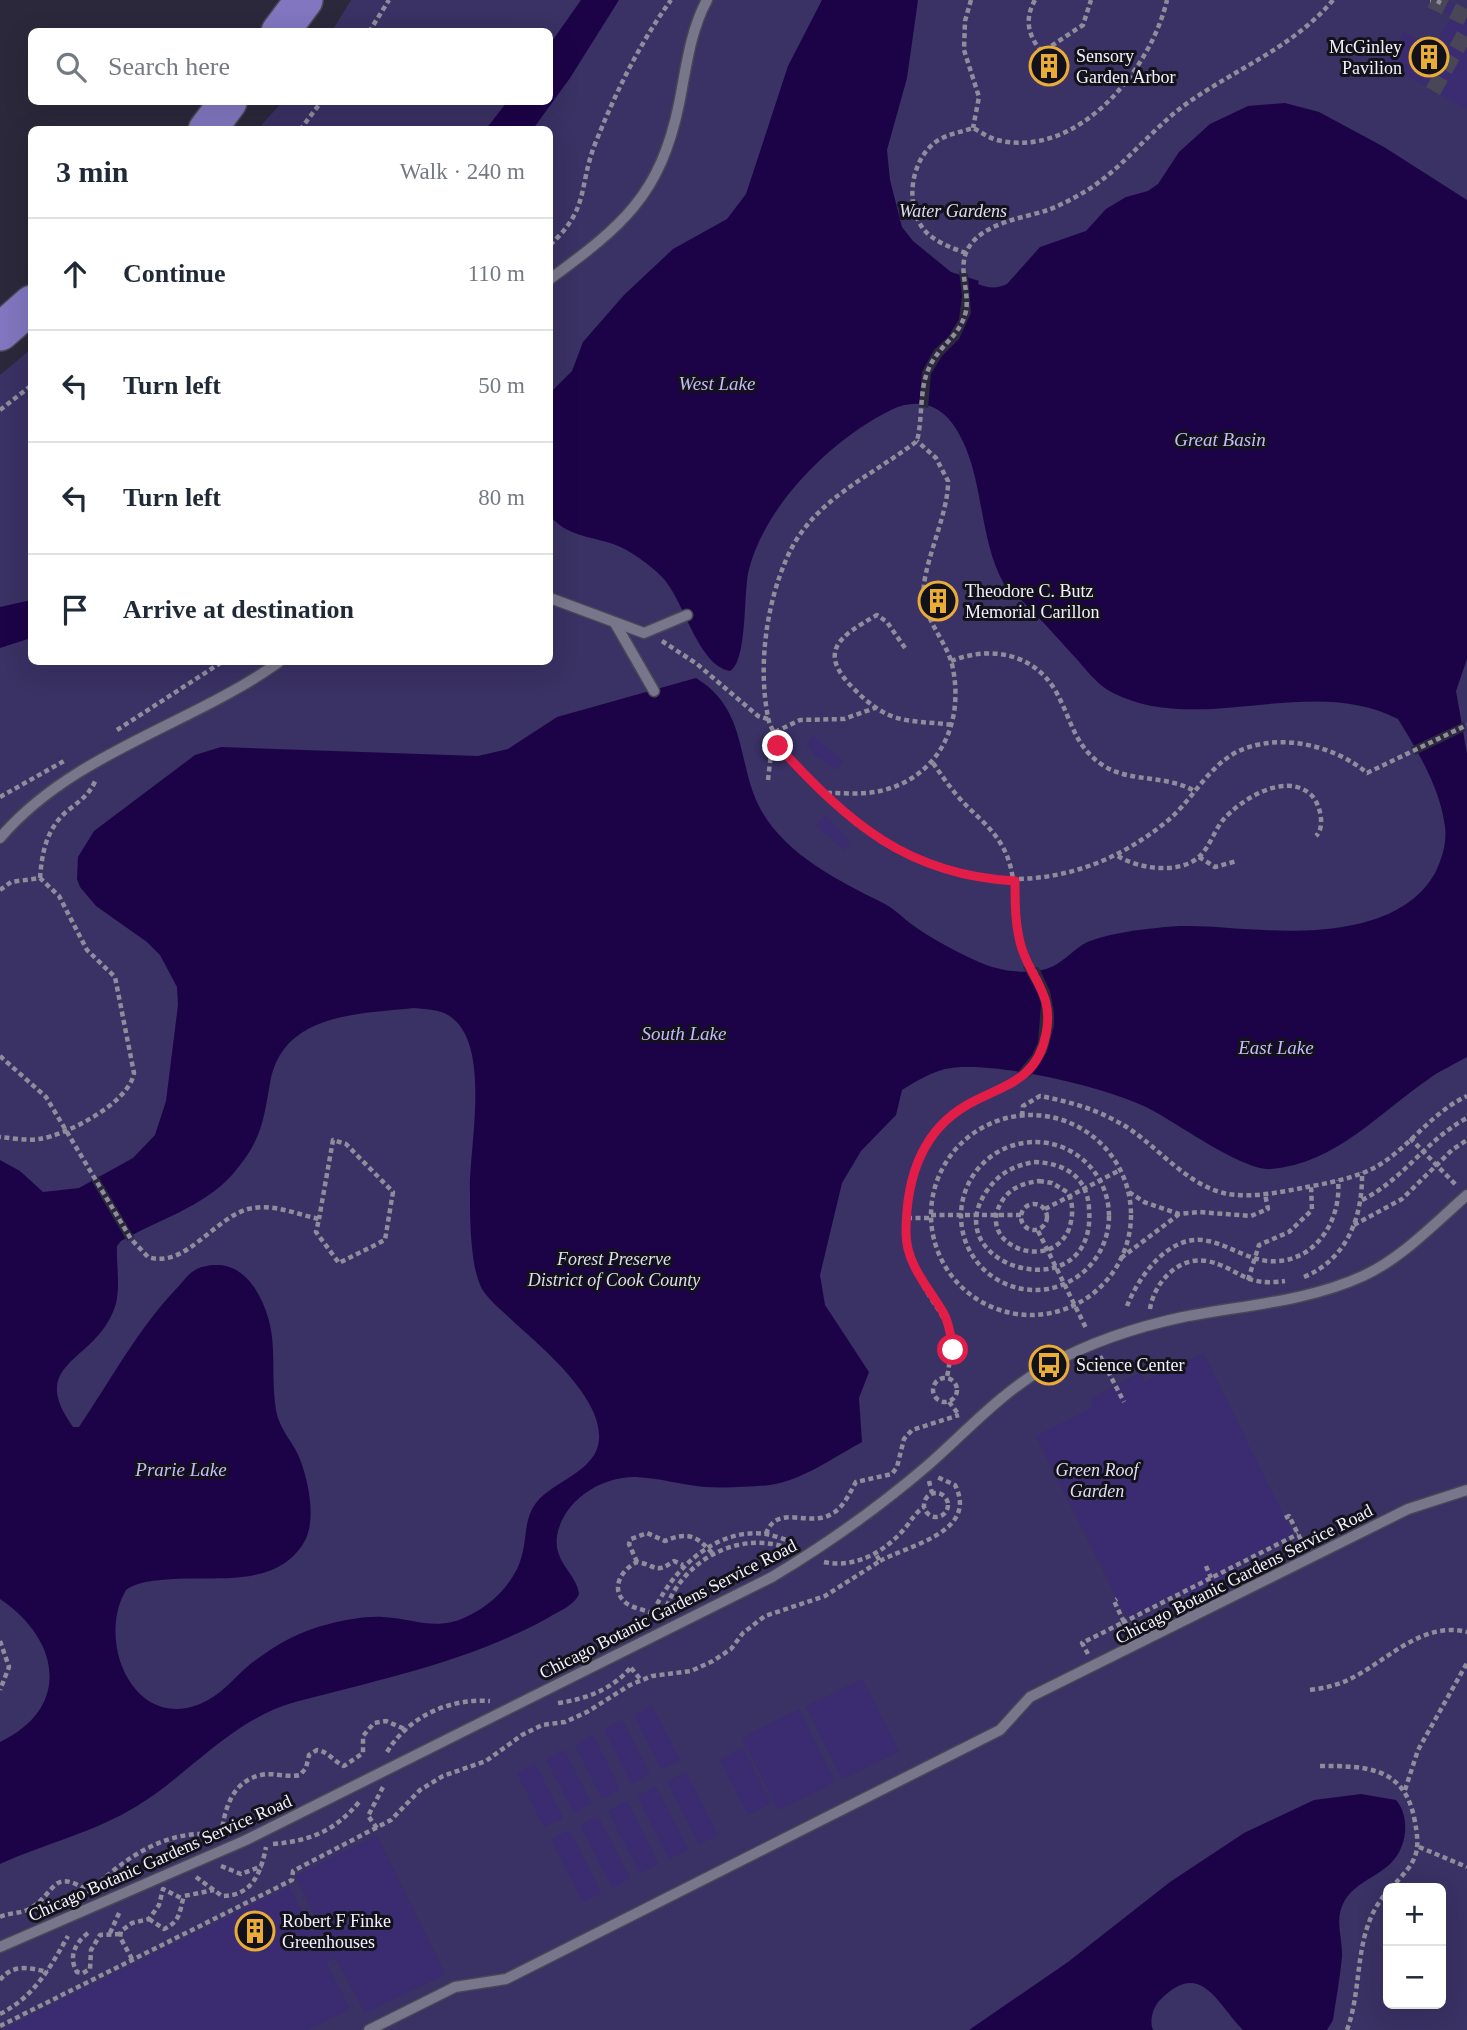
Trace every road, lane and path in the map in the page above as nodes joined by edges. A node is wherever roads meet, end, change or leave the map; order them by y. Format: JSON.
{"nodes":[{"id":1,"x":304,"y":0,"type":"edge"},
{"id":2,"x":389,"y":0,"type":"edge"},
{"id":3,"x":671,"y":0,"type":"edge"},
{"id":4,"x":707,"y":0,"type":"edge"},
{"id":5,"x":971,"y":0,"type":"edge"},
{"id":6,"x":1035,"y":0,"type":"edge"},
{"id":7,"x":1091,"y":0,"type":"edge"},
{"id":8,"x":1167,"y":0,"type":"edge"},
{"id":9,"x":1333,"y":0,"type":"edge"},
{"id":10,"x":283,"y":28,"type":"edge"},
{"id":11,"x":372,"y":28,"type":"edge"},
{"id":12,"x":226,"y":105,"type":"edge"},
{"id":13,"x":319,"y":105,"type":"edge"},
{"id":14,"x":209,"y":126,"type":"edge"},
{"id":15,"x":303,"y":126,"type":"edge"},
{"id":16,"x":973,"y":128,"type":"junction"},
{"id":17,"x":553,"y":242,"type":"edge"},
{"id":18,"x":965,"y":253,"type":"junction"},
{"id":19,"x":553,"y":277,"type":"edge"},
{"id":20,"x":28,"y":308,"type":"edge"},
{"id":21,"x":0,"y":332,"type":"edge"},
{"id":22,"x":28,"y":388,"type":"edge"},
{"id":23,"x":0,"y":410,"type":"edge"},
{"id":24,"x":917,"y":441,"type":"junction"},
{"id":25,"x":553,"y":599,"type":"edge"},
{"id":26,"x":687,"y":615,"type":"dead end"},
{"id":27,"x":615,"y":623,"type":"junction"},
{"id":28,"x":644,"y":633,"type":"junction"},
{"id":29,"x":905,"y":648,"type":"dead end"},
{"id":30,"x":951,"y":662,"type":"junction"},
{"id":31,"x":217,"y":665,"type":"edge"},
{"id":32,"x":274,"y":665,"type":"edge"},
{"id":33,"x":654,"y":691,"type":"dead end"},
{"id":34,"x":875,"y":708,"type":"junction"},
{"id":35,"x":768,"y":719,"type":"junction"},
{"id":36,"x":952,"y":725,"type":"junction"},
{"id":37,"x":1467,"y":725,"type":"edge"},
{"id":38,"x":775,"y":732,"type":"junction"},
{"id":39,"x":113,"y":733,"type":"dead end"},
{"id":40,"x":778,"y":746,"type":"junction"},
{"id":41,"x":76,"y":755,"type":"dead end"},
{"id":42,"x":933,"y":763,"type":"junction"},
{"id":43,"x":97,"y":773,"type":"dead end"},
{"id":44,"x":768,"y":780,"type":"dead end"},
{"id":45,"x":1196,"y":792,"type":"junction"},
{"id":46,"x":826,"y":793,"type":"junction"},
{"id":47,"x":0,"y":797,"type":"edge"},
{"id":48,"x":1316,"y":836,"type":"dead end"},
{"id":49,"x":0,"y":838,"type":"edge"},
{"id":50,"x":1117,"y":855,"type":"junction"},
{"id":51,"x":1199,"y":857,"type":"junction"},
{"id":52,"x":1237,"y":861,"type":"dead end"},
{"id":53,"x":40,"y":878,"type":"junction"},
{"id":54,"x":1015,"y":881,"type":"junction"},
{"id":55,"x":0,"y":890,"type":"edge"},
{"id":56,"x":0,"y":1056,"type":"edge"},
{"id":57,"x":1467,"y":1096,"type":"edge"},
{"id":58,"x":1022,"y":1116,"type":"junction"},
{"id":59,"x":1467,"y":1118,"type":"edge"},
{"id":60,"x":65,"y":1130,"type":"junction"},
{"id":61,"x":0,"y":1137,"type":"edge"},
{"id":62,"x":1410,"y":1138,"type":"junction"},
{"id":63,"x":1467,"y":1140,"type":"edge"},
{"id":64,"x":1423,"y":1150,"type":"junction"},
{"id":65,"x":1436,"y":1164,"type":"junction"},
{"id":66,"x":1120,"y":1170,"type":"junction"},
{"id":67,"x":1362,"y":1172,"type":"junction"},
{"id":68,"x":1103,"y":1180,"type":"junction"},
{"id":69,"x":1338,"y":1180,"type":"junction"},
{"id":70,"x":1311,"y":1186,"type":"junction"},
{"id":71,"x":1085,"y":1188,"type":"junction"},
{"id":72,"x":1463,"y":1190,"type":"edge"},
{"id":73,"x":1128,"y":1192,"type":"junction"},
{"id":74,"x":1265,"y":1194,"type":"junction"},
{"id":75,"x":1070,"y":1196,"type":"junction"},
{"id":76,"x":1362,"y":1200,"type":"junction"},
{"id":77,"x":1045,"y":1209,"type":"junction"},
{"id":78,"x":1179,"y":1214,"type":"junction"},
{"id":79,"x":959,"y":1215,"type":"junction"},
{"id":80,"x":977,"y":1215,"type":"junction"},
{"id":81,"x":996,"y":1215,"type":"junction"},
{"id":82,"x":1021,"y":1215,"type":"junction"},
{"id":83,"x":930,"y":1216,"type":"junction"},
{"id":84,"x":907,"y":1218,"type":"junction"},
{"id":85,"x":318,"y":1219,"type":"junction"},
{"id":86,"x":1354,"y":1224,"type":"junction"},
{"id":87,"x":1038,"y":1231,"type":"junction"},
{"id":88,"x":1048,"y":1250,"type":"junction"},
{"id":89,"x":1121,"y":1258,"type":"junction"},
{"id":90,"x":1255,"y":1258,"type":"junction"},
{"id":91,"x":1056,"y":1267,"type":"junction"},
{"id":92,"x":1248,"y":1280,"type":"junction"},
{"id":93,"x":1065,"y":1284,"type":"junction"},
{"id":94,"x":1074,"y":1305,"type":"junction"},
{"id":95,"x":1127,"y":1306,"type":"dead end"},
{"id":96,"x":1160,"y":1312,"type":"dead end"},
{"id":97,"x":1080,"y":1337,"type":"dead end"},
{"id":98,"x":1102,"y":1360,"type":"dead end"},
{"id":99,"x":947,"y":1377,"type":"junction"},
{"id":100,"x":948,"y":1402,"type":"junction"},
{"id":101,"x":1124,"y":1402,"type":"dead end"},
{"id":102,"x":959,"y":1415,"type":"junction"},
{"id":103,"x":953,"y":1427,"type":"dead end"},
{"id":104,"x":1467,"y":1490,"type":"edge"},
{"id":105,"x":932,"y":1493,"type":"junction"},
{"id":106,"x":1285,"y":1518,"type":"dead end"},
{"id":107,"x":766,"y":1534,"type":"junction"},
{"id":108,"x":1298,"y":1534,"type":"junction"},
{"id":109,"x":1304,"y":1545,"type":"dead end"},
{"id":110,"x":708,"y":1548,"type":"junction"},
{"id":111,"x":875,"y":1553,"type":"dead end"},
{"id":112,"x":713,"y":1554,"type":"dead end"},
{"id":113,"x":786,"y":1557,"type":"dead end"},
{"id":114,"x":880,"y":1561,"type":"junction"},
{"id":115,"x":637,"y":1562,"type":"junction"},
{"id":116,"x":684,"y":1565,"type":"junction"},
{"id":117,"x":1206,"y":1566,"type":"dead end"},
{"id":118,"x":1212,"y":1578,"type":"junction"},
{"id":119,"x":1202,"y":1582,"type":"junction"},
{"id":120,"x":1207,"y":1593,"type":"dead end"},
{"id":121,"x":1117,"y":1599,"type":"dead end"},
{"id":122,"x":653,"y":1613,"type":"junction"},
{"id":123,"x":667,"y":1618,"type":"dead end"},
{"id":124,"x":1124,"y":1622,"type":"junction"},
{"id":125,"x":656,"y":1624,"type":"junction"},
{"id":126,"x":645,"y":1629,"type":"dead end"},
{"id":127,"x":1129,"y":1631,"type":"dead end"},
{"id":128,"x":1467,"y":1632,"type":"edge"},
{"id":129,"x":0,"y":1641,"type":"edge"},
{"id":130,"x":1088,"y":1655,"type":"dead end"},
{"id":131,"x":1467,"y":1663,"type":"edge"},
{"id":132,"x":631,"y":1668,"type":"dead end"},
{"id":133,"x":642,"y":1680,"type":"junction"},
{"id":134,"x":0,"y":1690,"type":"edge"},
{"id":135,"x":1310,"y":1690,"type":"dead end"},
{"id":136,"x":498,"y":1702,"type":"dead end"},
{"id":137,"x":486,"y":1708,"type":"dead end"},
{"id":138,"x":407,"y":1730,"type":"dead end"},
{"id":139,"x":363,"y":1753,"type":"junction"},
{"id":140,"x":394,"y":1753,"type":"dead end"},
{"id":141,"x":370,"y":1757,"type":"dead end"},
{"id":142,"x":384,"y":1758,"type":"dead end"},
{"id":143,"x":1320,"y":1766,"type":"dead end"},
{"id":144,"x":389,"y":1768,"type":"junction"},
{"id":145,"x":1405,"y":1790,"type":"junction"},
{"id":146,"x":377,"y":1828,"type":"junction"},
{"id":147,"x":215,"y":1843,"type":"dead end"},
{"id":148,"x":266,"y":1843,"type":"dead end"},
{"id":149,"x":1419,"y":1847,"type":"junction"},
{"id":150,"x":206,"y":1858,"type":"junction"},
{"id":151,"x":262,"y":1866,"type":"junction"},
{"id":152,"x":1467,"y":1867,"type":"edge"},
{"id":153,"x":181,"y":1869,"type":"junction"},
{"id":154,"x":1395,"y":1883,"type":"edge"},
{"id":155,"x":215,"y":1890,"type":"junction"},
{"id":156,"x":91,"y":1893,"type":"dead end"},
{"id":157,"x":97,"y":1896,"type":"dead end"},
{"id":158,"x":1383,"y":1896,"type":"edge"},
{"id":159,"x":183,"y":1899,"type":"junction"},
{"id":160,"x":87,"y":1900,"type":"dead end"},
{"id":161,"x":0,"y":1917,"type":"edge"},
{"id":162,"x":149,"y":1919,"type":"junction"},
{"id":163,"x":121,"y":1934,"type":"junction"},
{"id":164,"x":99,"y":1936,"type":"junction"},
{"id":165,"x":0,"y":1947,"type":"edge"},
{"id":166,"x":132,"y":1959,"type":"junction"},
{"id":167,"x":48,"y":1972,"type":"dead end"},
{"id":168,"x":2,"y":1974,"type":"edge"},
{"id":169,"x":0,"y":1980,"type":"edge"},
{"id":170,"x":0,"y":2025,"type":"edge"},
{"id":171,"x":369,"y":2030,"type":"edge"},
{"id":172,"x":1347,"y":2030,"type":"edge"}],
"edges":[{"from":1,"to":10,"type":"highway"},
{"from":2,"to":11,"type":"path"},
{"from":3,"to":17,"type":"path"},
{"from":4,"to":19,"type":"lane"},
{"from":5,"to":16,"type":"path"},
{"from":6,"to":7,"type":"path"},
{"from":8,"to":16,"type":"path"},
{"from":9,"to":18,"type":"path"},
{"from":12,"to":14,"type":"highway"},
{"from":13,"to":15,"type":"path"},
{"from":16,"to":18,"type":"path"},
{"from":18,"to":24,"type":"path"},
{"from":20,"to":21,"type":"highway"},
{"from":22,"to":23,"type":"path"},
{"from":24,"to":30,"type":"path"},
{"from":24,"to":35,"type":"path"},
{"from":25,"to":27,"type":"lane"},
{"from":26,"to":28,"type":"lane"},
{"from":27,"to":28,"type":"lane"},
{"from":27,"to":33,"type":"lane"},
{"from":28,"to":35,"type":"path"},
{"from":29,"to":34,"type":"path"},
{"from":30,"to":36,"type":"path"},
{"from":30,"to":45,"type":"path"},
{"from":31,"to":39,"type":"path"},
{"from":32,"to":49,"type":"lane"},
{"from":34,"to":36,"type":"path"},
{"from":34,"to":38,"type":"path"},
{"from":35,"to":38,"type":"path"},
{"from":36,"to":42,"type":"path"},
{"from":37,"to":45,"type":"path"},
{"from":38,"to":40,"type":"path"},
{"from":40,"to":44,"type":"path"},
{"from":40,"to":46,"type":"path"},
{"from":41,"to":47,"type":"path"},
{"from":42,"to":46,"type":"path"},
{"from":42,"to":54,"type":"path"},
{"from":43,"to":53,"type":"path"},
{"from":45,"to":50,"type":"path"},
{"from":46,"to":54,"type":"path"},
{"from":48,"to":51,"type":"path"},
{"from":50,"to":51,"type":"path"},
{"from":50,"to":54,"type":"path"},
{"from":51,"to":52,"type":"path"},
{"from":53,"to":55,"type":"path"},
{"from":53,"to":60,"type":"path"},
{"from":54,"to":84,"type":"path"},
{"from":56,"to":60,"type":"path"},
{"from":57,"to":62,"type":"path"},
{"from":58,"to":66,"type":"path"},
{"from":58,"to":74,"type":"path"},
{"from":58,"to":83,"type":"path"},
{"from":59,"to":64,"type":"path"},
{"from":60,"to":61,"type":"path"},
{"from":60,"to":85,"type":"path"},
{"from":62,"to":64,"type":"path"},
{"from":62,"to":67,"type":"path"},
{"from":63,"to":65,"type":"path"},
{"from":64,"to":65,"type":"path"},
{"from":64,"to":76,"type":"path"},
{"from":65,"to":72,"type":"path"},
{"from":65,"to":86,"type":"path"},
{"from":66,"to":68,"type":"path"},
{"from":66,"to":73,"type":"path"},
{"from":67,"to":69,"type":"path"},
{"from":67,"to":76,"type":"path"},
{"from":68,"to":71,"type":"path"},
{"from":68,"to":79,"type":"path"},
{"from":68,"to":93,"type":"path"},
{"from":69,"to":70,"type":"path"},
{"from":69,"to":90,"type":"path"},
{"from":70,"to":74,"type":"path"},
{"from":70,"to":90,"type":"path"},
{"from":71,"to":75,"type":"path"},
{"from":71,"to":80,"type":"path"},
{"from":71,"to":91,"type":"path"},
{"from":72,"to":144,"type":"lane","name":"Chicago Botanic Gardens Service Road"},
{"from":73,"to":78,"type":"path"},
{"from":73,"to":89,"type":"path"},
{"from":74,"to":78,"type":"path"},
{"from":75,"to":77,"type":"path"},
{"from":75,"to":81,"type":"path"},
{"from":75,"to":88,"type":"path"},
{"from":76,"to":86,"type":"path"},
{"from":77,"to":82,"type":"path"},
{"from":77,"to":87,"type":"path"},
{"from":78,"to":89,"type":"path"},
{"from":79,"to":80,"type":"path"},
{"from":79,"to":83,"type":"path"},
{"from":79,"to":93,"type":"path"},
{"from":80,"to":81,"type":"path"},
{"from":80,"to":91,"type":"path"},
{"from":81,"to":82,"type":"path"},
{"from":81,"to":88,"type":"path"},
{"from":82,"to":87,"type":"path"},
{"from":83,"to":84,"type":"path"},
{"from":83,"to":94,"type":"path"},
{"from":84,"to":99,"type":"path"},
{"from":85,"to":85,"type":"path"},
{"from":86,"to":92,"type":"path"},
{"from":87,"to":88,"type":"path"},
{"from":88,"to":91,"type":"path"},
{"from":89,"to":94,"type":"path"},
{"from":90,"to":92,"type":"path"},
{"from":90,"to":95,"type":"path"},
{"from":91,"to":93,"type":"path"},
{"from":92,"to":96,"type":"path"},
{"from":93,"to":94,"type":"path"},
{"from":94,"to":97,"type":"path"},
{"from":98,"to":101,"type":"path"},
{"from":99,"to":100,"type":"path"},
{"from":99,"to":100,"type":"path"},
{"from":100,"to":102,"type":"path"},
{"from":102,"to":103,"type":"path"},
{"from":102,"to":107,"type":"path"},
{"from":104,"to":171,"type":"lane","name":"Chicago Botanic Gardens Service Road"},
{"from":105,"to":105,"type":"path"},
{"from":105,"to":114,"type":"path"},
{"from":106,"to":108,"type":"path"},
{"from":107,"to":110,"type":"path"},
{"from":107,"to":113,"type":"path"},
{"from":108,"to":109,"type":"path"},
{"from":108,"to":118,"type":"path"},
{"from":110,"to":112,"type":"path"},
{"from":110,"to":115,"type":"path"},
{"from":110,"to":116,"type":"path"},
{"from":111,"to":114,"type":"path"},
{"from":114,"to":133,"type":"path"},
{"from":115,"to":116,"type":"path"},
{"from":115,"to":122,"type":"path"},
{"from":116,"to":122,"type":"path"},
{"from":117,"to":118,"type":"path"},
{"from":118,"to":119,"type":"path"},
{"from":119,"to":120,"type":"path"},
{"from":119,"to":124,"type":"path"},
{"from":121,"to":124,"type":"path"},
{"from":122,"to":125,"type":"path"},
{"from":123,"to":125,"type":"path"},
{"from":124,"to":127,"type":"path"},
{"from":124,"to":130,"type":"path"},
{"from":125,"to":126,"type":"path"},
{"from":128,"to":135,"type":"path"},
{"from":129,"to":134,"type":"path"},
{"from":131,"to":145,"type":"path"},
{"from":132,"to":133,"type":"path"},
{"from":133,"to":146,"type":"path"},
{"from":136,"to":137,"type":"path"},
{"from":138,"to":139,"type":"path"},
{"from":139,"to":141,"type":"path"},
{"from":139,"to":147,"type":"path"},
{"from":140,"to":142,"type":"path"},
{"from":143,"to":145,"type":"path"},
{"from":144,"to":146,"type":"path"},
{"from":144,"to":150,"type":"lane","name":"Chicago Botanic Gardens Service Road"},
{"from":145,"to":149,"type":"path"},
{"from":146,"to":166,"type":"path"},
{"from":148,"to":151,"type":"path"},
{"from":149,"to":152,"type":"path"},
{"from":149,"to":154,"type":"path"},
{"from":150,"to":151,"type":"path"},
{"from":150,"to":153,"type":"lane","name":"Chicago Botanic Gardens Service Road"},
{"from":151,"to":155,"type":"path"},
{"from":153,"to":155,"type":"path"},
{"from":153,"to":165,"type":"lane","name":"Chicago Botanic Gardens Service Road"},
{"from":155,"to":159,"type":"path"},
{"from":156,"to":161,"type":"path"},
{"from":157,"to":160,"type":"path"},
{"from":158,"to":172,"type":"path"},
{"from":159,"to":162,"type":"path"},
{"from":159,"to":162,"type":"path"},
{"from":162,"to":163,"type":"path"},
{"from":163,"to":164,"type":"path"},
{"from":163,"to":166,"type":"path"},
{"from":164,"to":164,"type":"path"},
{"from":166,"to":170,"type":"path"},
{"from":167,"to":168,"type":"path"},
{"from":168,"to":169,"type":"path"}]}
